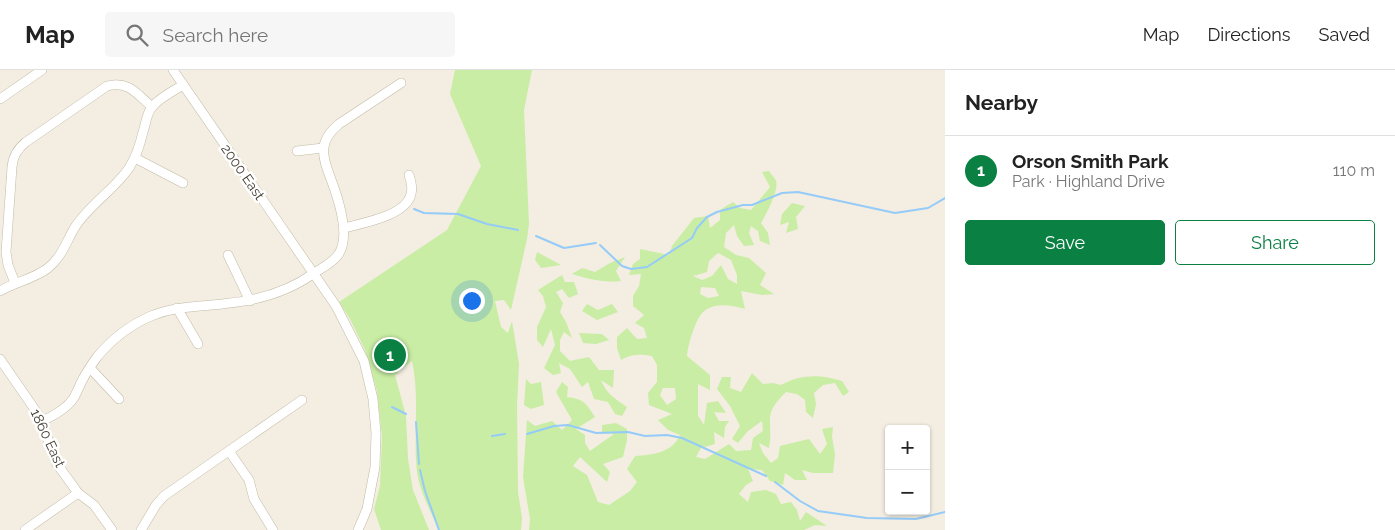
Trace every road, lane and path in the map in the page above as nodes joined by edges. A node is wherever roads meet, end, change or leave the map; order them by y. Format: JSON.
{"nodes":[{"id":1,"x":42,"y":70,"type":"edge"},
{"id":2,"x":173,"y":70,"type":"edge"},
{"id":3,"x":401,"y":83,"type":"dead end"},
{"id":4,"x":182,"y":85,"type":"junction"},
{"id":5,"x":0,"y":99,"type":"edge"},
{"id":6,"x":152,"y":107,"type":"junction"},
{"id":7,"x":323,"y":148,"type":"junction"},
{"id":8,"x":297,"y":151,"type":"dead end"},
{"id":9,"x":134,"y":158,"type":"junction"},
{"id":10,"x":409,"y":175,"type":"dead end"},
{"id":11,"x":183,"y":183,"type":"dead end"},
{"id":12,"x":344,"y":228,"type":"junction"},
{"id":13,"x":228,"y":255,"type":"dead end"},
{"id":14,"x":314,"y":274,"type":"junction"},
{"id":15,"x":15,"y":283,"type":"junction"},
{"id":16,"x":0,"y":291,"type":"edge"},
{"id":17,"x":250,"y":301,"type":"junction"},
{"id":18,"x":177,"y":308,"type":"junction"},
{"id":19,"x":198,"y":344,"type":"dead end"},
{"id":20,"x":0,"y":359,"type":"edge"},
{"id":21,"x":90,"y":368,"type":"junction"},
{"id":22,"x":119,"y":398,"type":"dead end"},
{"id":23,"x":302,"y":400,"type":"dead end"},
{"id":24,"x":42,"y":421,"type":"junction"},
{"id":25,"x":229,"y":451,"type":"junction"},
{"id":26,"x":78,"y":493,"type":"junction"},
{"id":27,"x":25,"y":530,"type":"edge"},
{"id":28,"x":112,"y":530,"type":"edge"},
{"id":29,"x":141,"y":530,"type":"edge"},
{"id":30,"x":273,"y":530,"type":"edge"},
{"id":31,"x":358,"y":530,"type":"edge"}],
"edges":[{"from":1,"to":5,"type":"street"},
{"from":2,"to":4,"type":"street","name":"2000 East"},
{"from":3,"to":7,"type":"street"},
{"from":4,"to":6,"type":"street"},
{"from":4,"to":14,"type":"street","name":"2000 East"},
{"from":6,"to":9,"type":"street"},
{"from":6,"to":15,"type":"street"},
{"from":7,"to":8,"type":"street"},
{"from":7,"to":12,"type":"street"},
{"from":9,"to":11,"type":"street"},
{"from":9,"to":15,"type":"street"},
{"from":10,"to":12,"type":"street"},
{"from":12,"to":14,"type":"street"},
{"from":13,"to":17,"type":"street"},
{"from":14,"to":17,"type":"street"},
{"from":14,"to":31,"type":"street","name":"2000 East"},
{"from":15,"to":16,"type":"street"},
{"from":17,"to":18,"type":"street"},
{"from":18,"to":19,"type":"street"},
{"from":18,"to":21,"type":"street"},
{"from":20,"to":24,"type":"street","name":"1860 East"},
{"from":21,"to":22,"type":"street"},
{"from":21,"to":24,"type":"street"},
{"from":23,"to":25,"type":"street"},
{"from":24,"to":26,"type":"street","name":"1860 East"},
{"from":25,"to":29,"type":"street"},
{"from":25,"to":30,"type":"street"},
{"from":26,"to":27,"type":"street"},
{"from":26,"to":28,"type":"street","name":"1860 East"}]}
